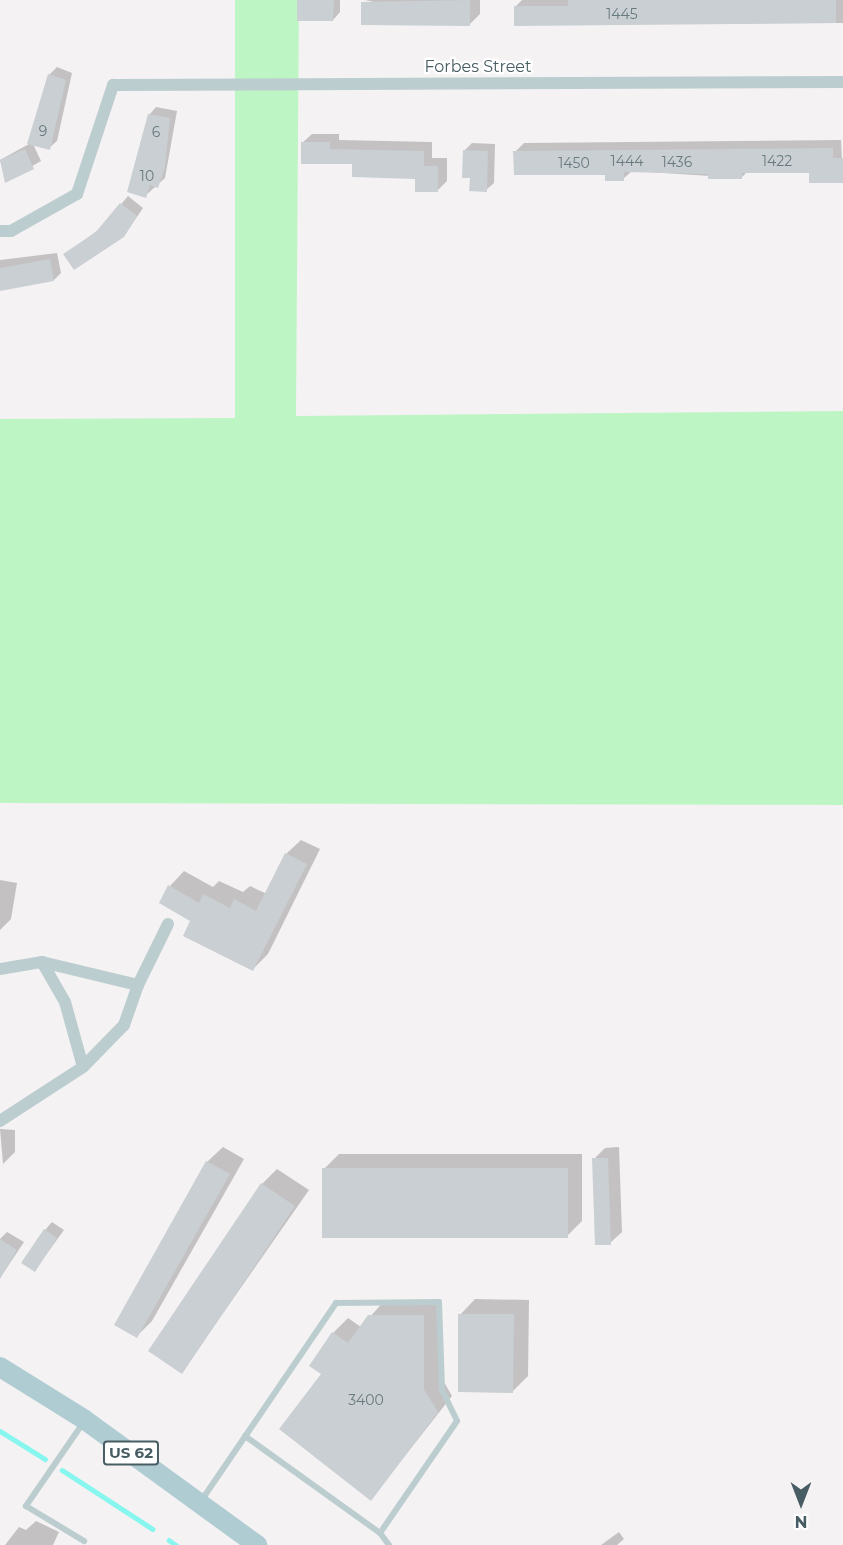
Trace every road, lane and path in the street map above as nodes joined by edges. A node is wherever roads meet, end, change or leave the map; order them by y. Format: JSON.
{"nodes":[{"id":1,"x":843,"y":82,"type":"edge"},
{"id":2,"x":0,"y":231,"type":"edge"},
{"id":3,"x":168,"y":924,"type":"dead end"},
{"id":4,"x":42,"y":962,"type":"junction"},
{"id":5,"x":0,"y":969,"type":"edge"},
{"id":6,"x":138,"y":985,"type":"junction"},
{"id":7,"x":84,"y":1067,"type":"junction"},
{"id":8,"x":0,"y":1120,"type":"edge"},
{"id":9,"x":0,"y":1367,"type":"edge"},
{"id":10,"x":85,"y":1420,"type":"junction"},
{"id":11,"x":245,"y":1436,"type":"junction"},
{"id":12,"x":200,"y":1503,"type":"junction"},
{"id":13,"x":380,"y":1533,"type":"junction"},
{"id":14,"x":84,"y":1541,"type":"dead end"},
{"id":15,"x":257,"y":1545,"type":"edge"},
{"id":16,"x":389,"y":1545,"type":"edge"}],
"edges":[{"from":1,"to":2,"type":"street","name":"Forbes Street"},
{"from":3,"to":6,"type":"street"},
{"from":4,"to":5,"type":"street"},
{"from":4,"to":6,"type":"street"},
{"from":4,"to":7,"type":"street"},
{"from":6,"to":7,"type":"street"},
{"from":7,"to":8,"type":"street"},
{"from":9,"to":10,"type":"main road","number":"US 62"},
{"from":10,"to":12,"type":"main road","number":"US 62"},
{"from":10,"to":14,"type":"lane"},
{"from":11,"to":12,"type":"lane"},
{"from":11,"to":13,"type":"lane"},
{"from":11,"to":13,"type":"lane"},
{"from":12,"to":15,"type":"main road","number":"US 62"},
{"from":13,"to":16,"type":"lane"}]}
